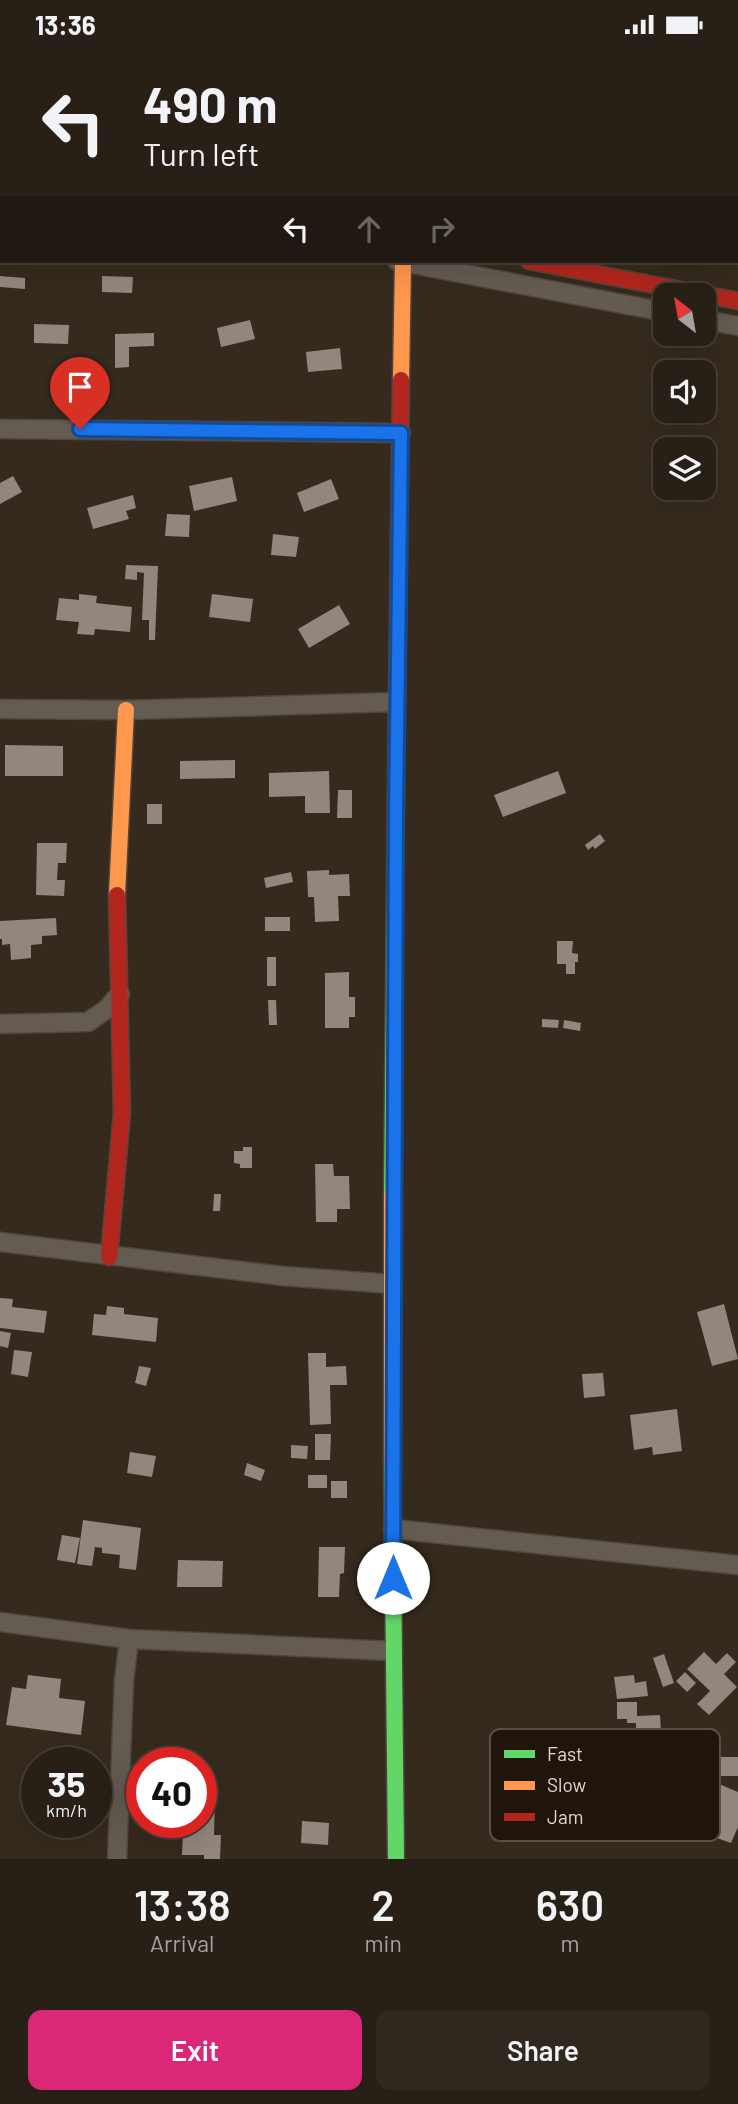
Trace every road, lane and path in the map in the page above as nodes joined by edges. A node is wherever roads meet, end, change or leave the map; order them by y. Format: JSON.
{"nodes":[{"id":1,"x":403,"y":263,"type":"edge"},
{"id":2,"x":413,"y":263,"type":"edge"},
{"id":3,"x":539,"y":263,"type":"edge"},
{"id":4,"x":738,"y":301,"type":"edge"},
{"id":5,"x":653,"y":310,"type":"edge"},
{"id":6,"x":716,"y":322,"type":"edge"},
{"id":7,"x":738,"y":326,"type":"edge"},
{"id":8,"x":0,"y":429,"type":"edge"},
{"id":9,"x":401,"y":433,"type":"junction"},
{"id":10,"x":396,"y":702,"type":"junction"},
{"id":11,"x":0,"y":709,"type":"edge"},
{"id":12,"x":126,"y":710,"type":"junction"},
{"id":13,"x":120,"y":994,"type":"junction"},
{"id":14,"x":88,"y":1022,"type":"junction"},
{"id":15,"x":0,"y":1024,"type":"edge"},
{"id":16,"x":122,"y":1047,"type":"junction"},
{"id":17,"x":0,"y":1242,"type":"edge"},
{"id":18,"x":109,"y":1257,"type":"junction"},
{"id":19,"x":392,"y":1284,"type":"junction"},
{"id":20,"x":393,"y":1529,"type":"junction"},
{"id":21,"x":738,"y":1565,"type":"edge"},
{"id":22,"x":0,"y":1622,"type":"edge"},
{"id":23,"x":129,"y":1639,"type":"junction"},
{"id":24,"x":393,"y":1651,"type":"junction"},
{"id":25,"x":117,"y":1859,"type":"edge"},
{"id":26,"x":396,"y":1859,"type":"edge"}],
"edges":[{"from":1,"to":9,"type":"main road"},
{"from":2,"to":5,"type":"street"},
{"from":3,"to":4,"type":"main road"},
{"from":6,"to":7,"type":"street"},
{"from":8,"to":9,"type":"street"},
{"from":9,"to":10,"type":"main road"},
{"from":10,"to":12,"type":"street"},
{"from":10,"to":19,"type":"main road"},
{"from":11,"to":12,"type":"street"},
{"from":12,"to":13,"type":"main road"},
{"from":13,"to":14,"type":"street"},
{"from":13,"to":16,"type":"main road"},
{"from":14,"to":15,"type":"street"},
{"from":14,"to":16,"type":"street"},
{"from":16,"to":18,"type":"main road"},
{"from":17,"to":18,"type":"street"},
{"from":18,"to":19,"type":"street"},
{"from":19,"to":20,"type":"main road"},
{"from":20,"to":21,"type":"street"},
{"from":20,"to":24,"type":"main road"},
{"from":22,"to":23,"type":"street"},
{"from":23,"to":24,"type":"street"},
{"from":23,"to":25,"type":"street"},
{"from":24,"to":26,"type":"main road"}]}
